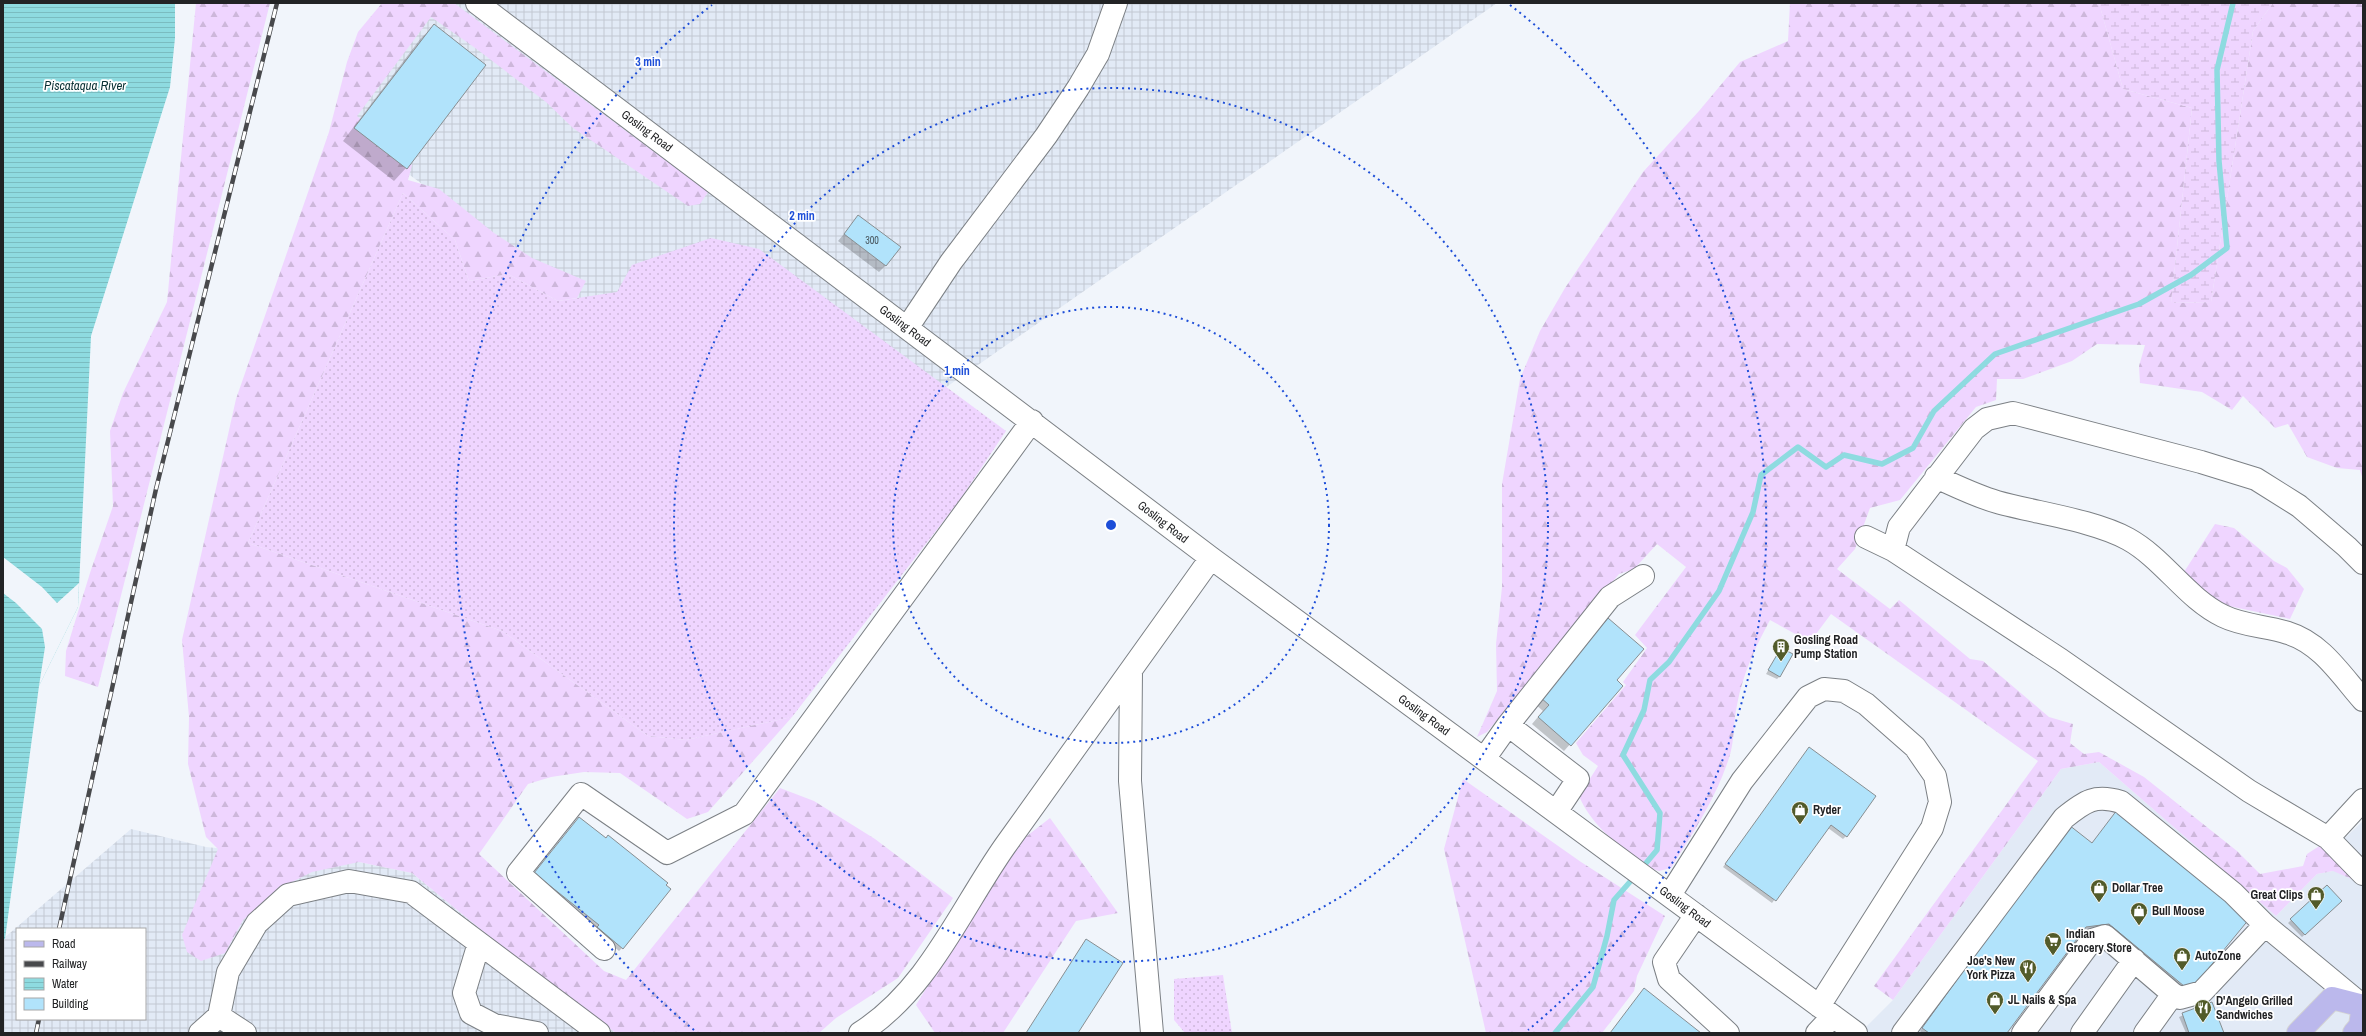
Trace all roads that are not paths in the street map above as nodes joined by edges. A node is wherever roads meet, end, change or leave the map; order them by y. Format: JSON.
{"nodes":[{"id":1,"x":477,"y":3,"type":"edge"},
{"id":2,"x":1116,"y":3,"type":"edge"},
{"id":3,"x":907,"y":328,"type":"junction"},
{"id":4,"x":1032,"y":421,"type":"junction"},
{"id":5,"x":1936,"y":477,"type":"junction"},
{"id":6,"x":1866,"y":537,"type":"dead end"},
{"id":7,"x":1893,"y":550,"type":"junction"},
{"id":8,"x":1211,"y":558,"type":"junction"},
{"id":9,"x":2363,"y":563,"type":"edge"},
{"id":10,"x":1643,"y":576,"type":"dead end"},
{"id":11,"x":1131,"y":670,"type":"junction"},
{"id":12,"x":2363,"y":700,"type":"edge"},
{"id":13,"x":1508,"y":725,"type":"junction"},
{"id":14,"x":1484,"y":759,"type":"junction"},
{"id":15,"x":2363,"y":800,"type":"edge"},
{"id":16,"x":1556,"y":812,"type":"junction"},
{"id":17,"x":2328,"y":838,"type":"junction"},
{"id":18,"x":2363,"y":874,"type":"edge"},
{"id":19,"x":1670,"y":895,"type":"junction"},
{"id":20,"x":1696,"y":915,"type":"junction"},
{"id":21,"x":2265,"y":925,"type":"junction"},
{"id":22,"x":479,"y":943,"type":"junction"},
{"id":23,"x":604,"y":949,"type":"dead end"},
{"id":24,"x":2134,"y":960,"type":"junction"},
{"id":25,"x":2173,"y":994,"type":"junction"},
{"id":26,"x":2363,"y":1006,"type":"edge"},
{"id":27,"x":219,"y":1016,"type":"junction"},
{"id":28,"x":1840,"y":1023,"type":"edge"},
{"id":29,"x":586,"y":1030,"type":"edge"},
{"id":30,"x":1906,"y":1032,"type":"edge"},
{"id":31,"x":200,"y":1033,"type":"edge"},
{"id":32,"x":245,"y":1033,"type":"edge"},
{"id":33,"x":537,"y":1033,"type":"edge"},
{"id":34,"x":860,"y":1033,"type":"edge"},
{"id":35,"x":1152,"y":1033,"type":"edge"},
{"id":36,"x":1728,"y":1033,"type":"edge"},
{"id":37,"x":1817,"y":1033,"type":"edge"},
{"id":38,"x":2023,"y":1033,"type":"edge"},
{"id":39,"x":2082,"y":1033,"type":"edge"},
{"id":40,"x":2145,"y":1033,"type":"edge"},
{"id":41,"x":2298,"y":1033,"type":"edge"},
{"id":42,"x":2354,"y":1033,"type":"edge"}],
"edges":[{"from":1,"to":3,"type":"street","name":"Gosling Road"},
{"from":2,"to":3,"type":"street"},
{"from":3,"to":4,"type":"street","name":"Gosling Road"},
{"from":4,"to":8,"type":"street","name":"Gosling Road"},
{"from":4,"to":23,"type":"street"},
{"from":5,"to":7,"type":"street"},
{"from":5,"to":9,"type":"street"},
{"from":5,"to":12,"type":"street"},
{"from":6,"to":7,"type":"street"},
{"from":7,"to":17,"type":"street"},
{"from":8,"to":11,"type":"street"},
{"from":8,"to":14,"type":"street","name":"Gosling Road"},
{"from":10,"to":13,"type":"street"},
{"from":11,"to":34,"type":"street"},
{"from":11,"to":35,"type":"street"},
{"from":13,"to":14,"type":"street"},
{"from":13,"to":16,"type":"street"},
{"from":14,"to":16,"type":"street","name":"Gosling Road"},
{"from":15,"to":17,"type":"street"},
{"from":16,"to":19,"type":"street","name":"Gosling Road"},
{"from":17,"to":18,"type":"street"},
{"from":19,"to":20,"type":"street","name":"Gosling Road"},
{"from":19,"to":28,"type":"street"},
{"from":20,"to":28,"type":"street","name":"Gosling Road"},
{"from":20,"to":36,"type":"street"},
{"from":21,"to":25,"type":"street"},
{"from":21,"to":26,"type":"street"},
{"from":21,"to":30,"type":"street"},
{"from":22,"to":27,"type":"street"},
{"from":22,"to":29,"type":"street"},
{"from":22,"to":33,"type":"street"},
{"from":24,"to":25,"type":"street"},
{"from":24,"to":38,"type":"street"},
{"from":24,"to":39,"type":"street"},
{"from":25,"to":40,"type":"street"},
{"from":26,"to":41,"type":"main road"},
{"from":26,"to":42,"type":"main road"},
{"from":27,"to":31,"type":"street"},
{"from":27,"to":32,"type":"street"},
{"from":28,"to":37,"type":"street"}]}
